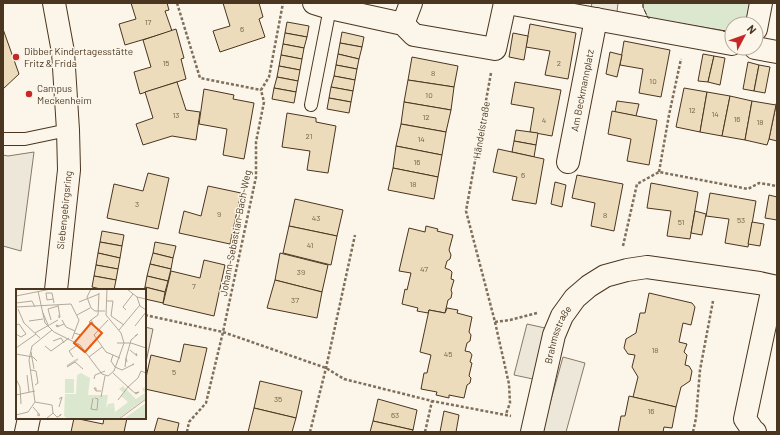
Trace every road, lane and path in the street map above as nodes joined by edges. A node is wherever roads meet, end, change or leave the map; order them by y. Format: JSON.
{"nodes":[{"id":1,"x":54,"y":3,"type":"edge"},
{"id":2,"x":177,"y":3,"type":"edge"},
{"id":3,"x":283,"y":3,"type":"edge"},
{"id":4,"x":412,"y":3,"type":"edge"},
{"id":5,"x":505,"y":3,"type":"edge"},
{"id":6,"x":508,"y":3,"type":"edge"},
{"id":7,"x":761,"y":3,"type":"edge"},
{"id":8,"x":322,"y":6,"type":"edge"},
{"id":9,"x":758,"y":16,"type":"edge"},
{"id":10,"x":596,"y":19,"type":"junction"},
{"id":11,"x":403,"y":24,"type":"junction"},
{"id":12,"x":686,"y":35,"type":"junction"},
{"id":13,"x":724,"y":42,"type":"edge"},
{"id":14,"x":495,"y":49,"type":"junction"},
{"id":15,"x":764,"y":50,"type":"edge"},
{"id":16,"x":777,"y":52,"type":"edge"},
{"id":17,"x":261,"y":90,"type":"junction"},
{"id":18,"x":311,"y":106,"type":"dead end"},
{"id":19,"x":68,"y":130,"type":"junction"},
{"id":20,"x":3,"y":139,"type":"edge"},
{"id":21,"x":568,"y":162,"type":"dead end"},
{"id":22,"x":659,"y":172,"type":"junction"},
{"id":23,"x":777,"y":186,"type":"edge"},
{"id":24,"x":355,"y":235,"type":"dead end"},
{"id":25,"x":627,"y":270,"type":"junction"},
{"id":26,"x":775,"y":287,"type":"edge"},
{"id":27,"x":56,"y":289,"type":"edge"},
{"id":28,"x":712,"y":305,"type":"dead end"},
{"id":29,"x":146,"y":315,"type":"edge"},
{"id":30,"x":562,"y":316,"type":"junction"},
{"id":31,"x":495,"y":322,"type":"junction"},
{"id":32,"x":223,"y":332,"type":"junction"},
{"id":33,"x":326,"y":368,"type":"junction"},
{"id":34,"x":432,"y":401,"type":"junction"},
{"id":35,"x":506,"y":414,"type":"junction"},
{"id":36,"x":29,"y":419,"type":"edge"},
{"id":37,"x":533,"y":428,"type":"edge"},
{"id":38,"x":26,"y":432,"type":"edge"},
{"id":39,"x":187,"y":432,"type":"edge"},
{"id":40,"x":310,"y":432,"type":"edge"},
{"id":41,"x":425,"y":432,"type":"edge"},
{"id":42,"x":693,"y":432,"type":"edge"},
{"id":43,"x":755,"y":432,"type":"edge"}],
"edges":[{"from":1,"to":19,"type":"street","name":"Siebengebirgsring"},
{"from":2,"to":17,"type":"path"},
{"from":3,"to":17,"type":"path"},
{"from":4,"to":11,"type":"street"},
{"from":5,"to":14,"type":"street"},
{"from":6,"to":10,"type":"street"},
{"from":7,"to":9,"type":"street"},
{"from":8,"to":11,"type":"street"},
{"from":8,"to":18,"type":"lane"},
{"from":10,"to":12,"type":"street"},
{"from":10,"to":21,"type":"street","name":"Am Beckmannplatz"},
{"from":11,"to":14,"type":"street"},
{"from":12,"to":13,"type":"street"},
{"from":12,"to":22,"type":"path"},
{"from":14,"to":31,"type":"path","name":"Händelstraße"},
{"from":15,"to":16,"type":"street"},
{"from":17,"to":32,"type":"path","name":"Johann-Sebastian-Bach-Weg"},
{"from":19,"to":20,"type":"lane"},
{"from":19,"to":27,"type":"street","name":"Siebengebirgsring"},
{"from":22,"to":23,"type":"path"},
{"from":22,"to":25,"type":"path"},
{"from":24,"to":33,"type":"path"},
{"from":25,"to":26,"type":"street","name":"Brahmsstraße"},
{"from":25,"to":30,"type":"street","name":"Brahmsstraße"},
{"from":26,"to":43,"type":"street"},
{"from":28,"to":42,"type":"path"},
{"from":29,"to":32,"type":"path"},
{"from":30,"to":31,"type":"path"},
{"from":30,"to":37,"type":"street","name":"Brahmsstraße"},
{"from":31,"to":35,"type":"path"},
{"from":32,"to":33,"type":"path"},
{"from":32,"to":39,"type":"path","name":"Johann-Sebastian-Bach-Weg"},
{"from":33,"to":34,"type":"path"},
{"from":33,"to":40,"type":"path"},
{"from":34,"to":35,"type":"path"},
{"from":34,"to":41,"type":"path"},
{"from":35,"to":37,"type":"path"},
{"from":36,"to":38,"type":"street"}]}
